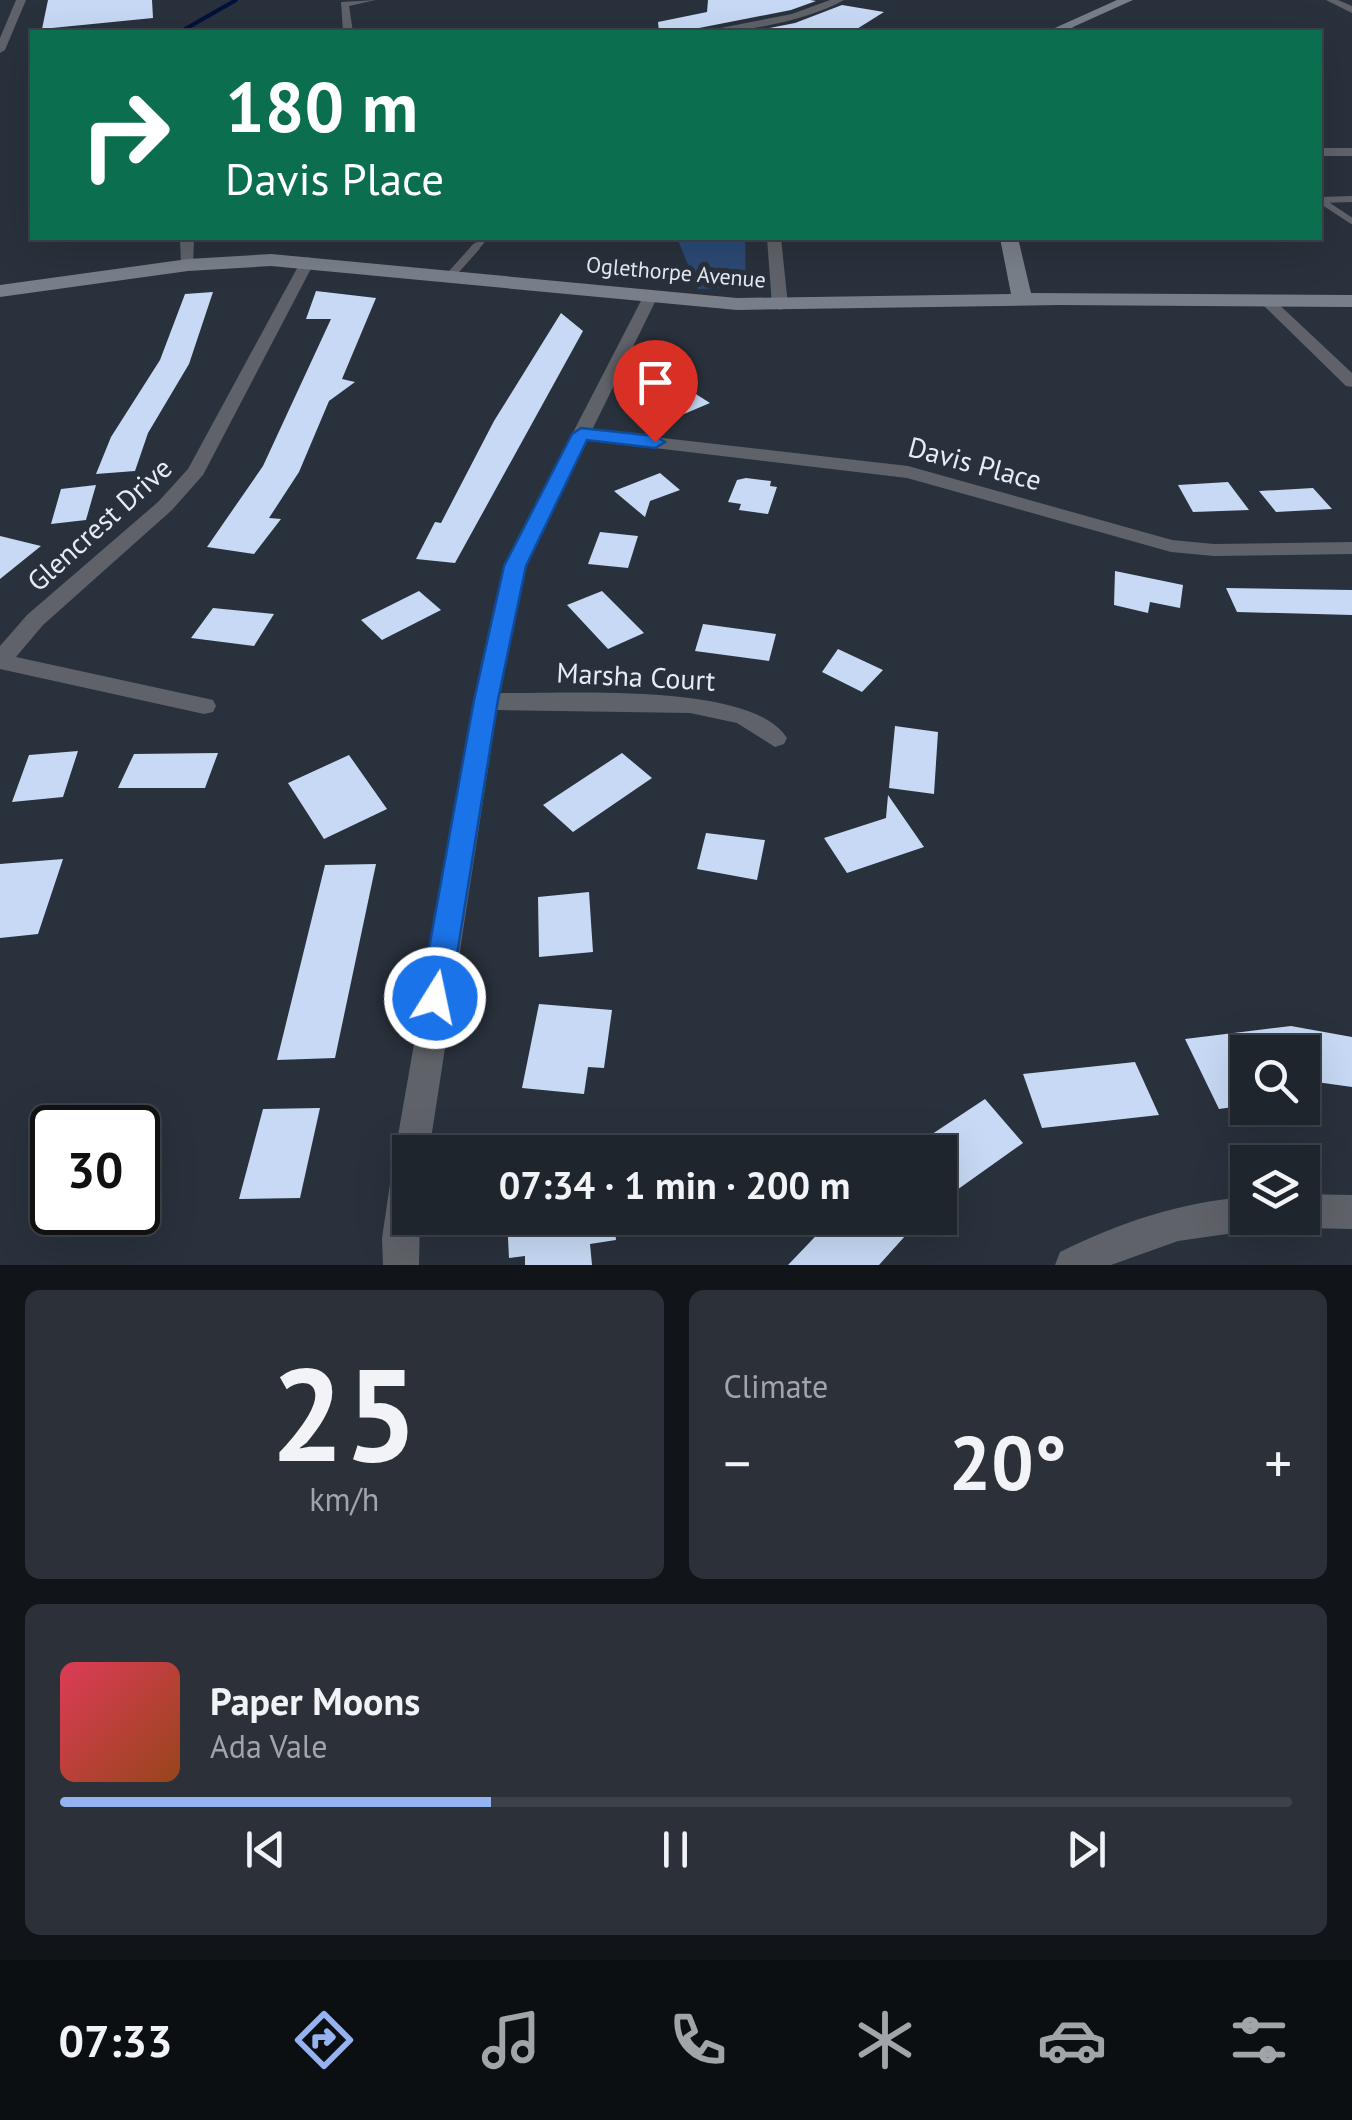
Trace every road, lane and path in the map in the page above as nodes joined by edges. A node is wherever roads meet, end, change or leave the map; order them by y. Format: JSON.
{"nodes":[{"id":1,"x":21,"y":0,"type":"edge"},
{"id":2,"x":371,"y":0,"type":"edge"},
{"id":3,"x":839,"y":0,"type":"edge"},
{"id":4,"x":1127,"y":0,"type":"edge"},
{"id":5,"x":1331,"y":0,"type":"edge"},
{"id":6,"x":347,"y":2,"type":"edge"},
{"id":7,"x":1352,"y":10,"type":"edge"},
{"id":8,"x":348,"y":30,"type":"edge"},
{"id":9,"x":716,"y":30,"type":"edge"},
{"id":10,"x":1057,"y":30,"type":"edge"},
{"id":11,"x":0,"y":50,"type":"edge"},
{"id":12,"x":1322,"y":152,"type":"edge"},
{"id":13,"x":1352,"y":152,"type":"edge"},
{"id":14,"x":1352,"y":199,"type":"edge"},
{"id":15,"x":1322,"y":200,"type":"edge"},
{"id":16,"x":1322,"y":201,"type":"edge"},
{"id":17,"x":1352,"y":220,"type":"edge"},
{"id":18,"x":187,"y":240,"type":"edge"},
{"id":19,"x":774,"y":240,"type":"edge"},
{"id":20,"x":1009,"y":240,"type":"edge"},
{"id":21,"x":481,"y":242,"type":"dead end"},
{"id":22,"x":308,"y":262,"type":"junction"},
{"id":23,"x":188,"y":265,"type":"junction"},
{"id":24,"x":450,"y":276,"type":"junction"},
{"id":25,"x":0,"y":291,"type":"edge"},
{"id":26,"x":649,"y":298,"type":"junction"},
{"id":27,"x":1022,"y":300,"type":"junction"},
{"id":28,"x":1266,"y":300,"type":"junction"},
{"id":29,"x":1352,"y":301,"type":"edge"},
{"id":30,"x":780,"y":306,"type":"junction"},
{"id":31,"x":1352,"y":382,"type":"edge"},
{"id":32,"x":581,"y":434,"type":"junction"},
{"id":33,"x":1352,"y":548,"type":"edge"},
{"id":34,"x":0,"y":661,"type":"edge"},
{"id":35,"x":486,"y":700,"type":"junction"},
{"id":36,"x":204,"y":706,"type":"dead end"},
{"id":37,"x":776,"y":738,"type":"dead end"},
{"id":38,"x":415,"y":1135,"type":"edge"},
{"id":39,"x":1320,"y":1211,"type":"edge"},
{"id":40,"x":1352,"y":1212,"type":"edge"},
{"id":41,"x":1230,"y":1216,"type":"edge"},
{"id":42,"x":400,"y":1235,"type":"edge"},
{"id":43,"x":400,"y":1265,"type":"edge"},
{"id":44,"x":1073,"y":1265,"type":"edge"}],
"edges":[{"from":1,"to":11,"type":"street"},
{"from":2,"to":6,"type":"street"},
{"from":3,"to":9,"type":"street"},
{"from":4,"to":10,"type":"main road"},
{"from":5,"to":7,"type":"street"},
{"from":6,"to":8,"type":"street"},
{"from":12,"to":13,"type":"street"},
{"from":14,"to":15,"type":"lane"},
{"from":16,"to":17,"type":"lane"},
{"from":18,"to":23,"type":"street"},
{"from":19,"to":30,"type":"street"},
{"from":20,"to":27,"type":"main road"},
{"from":21,"to":24,"type":"lane"},
{"from":22,"to":23,"type":"main road","name":"Oglethorpe Avenue"},
{"from":22,"to":24,"type":"main road","name":"Oglethorpe Avenue"},
{"from":22,"to":34,"type":"street","name":"Glencrest Drive"},
{"from":23,"to":25,"type":"main road","name":"Oglethorpe Avenue"},
{"from":24,"to":26,"type":"main road","name":"Oglethorpe Avenue"},
{"from":26,"to":30,"type":"main road","name":"Oglethorpe Avenue"},
{"from":26,"to":32,"type":"street"},
{"from":27,"to":28,"type":"main road","name":"Oglethorpe Avenue"},
{"from":27,"to":30,"type":"main road","name":"Oglethorpe Avenue"},
{"from":28,"to":29,"type":"main road","name":"Oglethorpe Avenue"},
{"from":28,"to":31,"type":"street"},
{"from":32,"to":33,"type":"street","name":"Davis Place"},
{"from":32,"to":35,"type":"street"},
{"from":34,"to":36,"type":"street"},
{"from":35,"to":37,"type":"street","name":"Marsha Court"},
{"from":35,"to":38,"type":"street"},
{"from":39,"to":40,"type":"street"},
{"from":41,"to":44,"type":"street"},
{"from":42,"to":43,"type":"street"}]}
